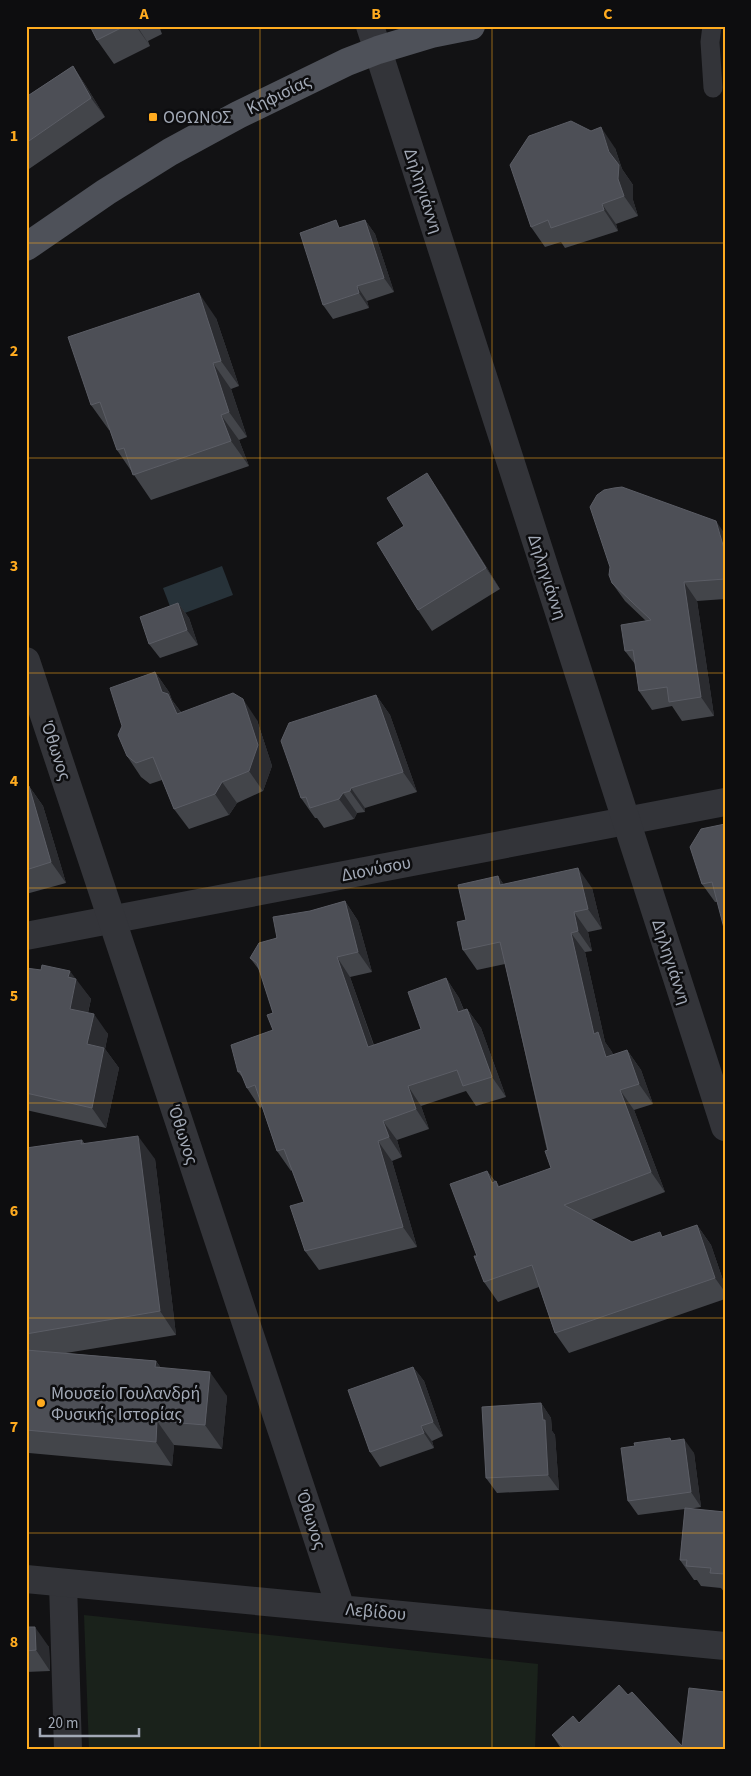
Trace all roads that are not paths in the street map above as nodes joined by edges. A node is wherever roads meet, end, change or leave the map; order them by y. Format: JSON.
{"nodes":[{"id":1,"x":471,"y":26,"type":"edge"},
{"id":2,"x":712,"y":26,"type":"edge"},
{"id":3,"x":374,"y":38,"type":"edge"},
{"id":4,"x":713,"y":88,"type":"dead end"},
{"id":5,"x":26,"y":247,"type":"edge"},
{"id":6,"x":26,"y":661,"type":"edge"},
{"id":7,"x":725,"y":802,"type":"edge"},
{"id":8,"x":626,"y":821,"type":"junction"},
{"id":9,"x":112,"y":920,"type":"junction"},
{"id":10,"x":26,"y":936,"type":"edge"},
{"id":11,"x":725,"y":1127,"type":"edge"},
{"id":12,"x":26,"y":1579,"type":"edge"},
{"id":13,"x":63,"y":1583,"type":"junction"},
{"id":14,"x":340,"y":1609,"type":"junction"},
{"id":15,"x":725,"y":1646,"type":"edge"},
{"id":16,"x":68,"y":1750,"type":"edge"}],
"edges":[{"from":1,"to":3,"type":"main road","name":"Κηφισίας"},
{"from":2,"to":4,"type":"lane"},
{"from":3,"to":5,"type":"main road","name":"Κηφισίας"},
{"from":3,"to":8,"type":"street","name":"Δηληγιάννη"},
{"from":6,"to":9,"type":"street","name":"Όθωνος"},
{"from":7,"to":8,"type":"street","name":"Διονύσου"},
{"from":8,"to":9,"type":"street","name":"Διονύσου"},
{"from":8,"to":11,"type":"street","name":"Δηληγιάννη"},
{"from":9,"to":10,"type":"street","name":"Διονύσου"},
{"from":9,"to":14,"type":"street","name":"Όθωνος"},
{"from":12,"to":13,"type":"street","name":"Λεβίδου"},
{"from":13,"to":14,"type":"street","name":"Λεβίδου"},
{"from":13,"to":16,"type":"street"},
{"from":14,"to":15,"type":"street","name":"Λεβίδου"}]}
